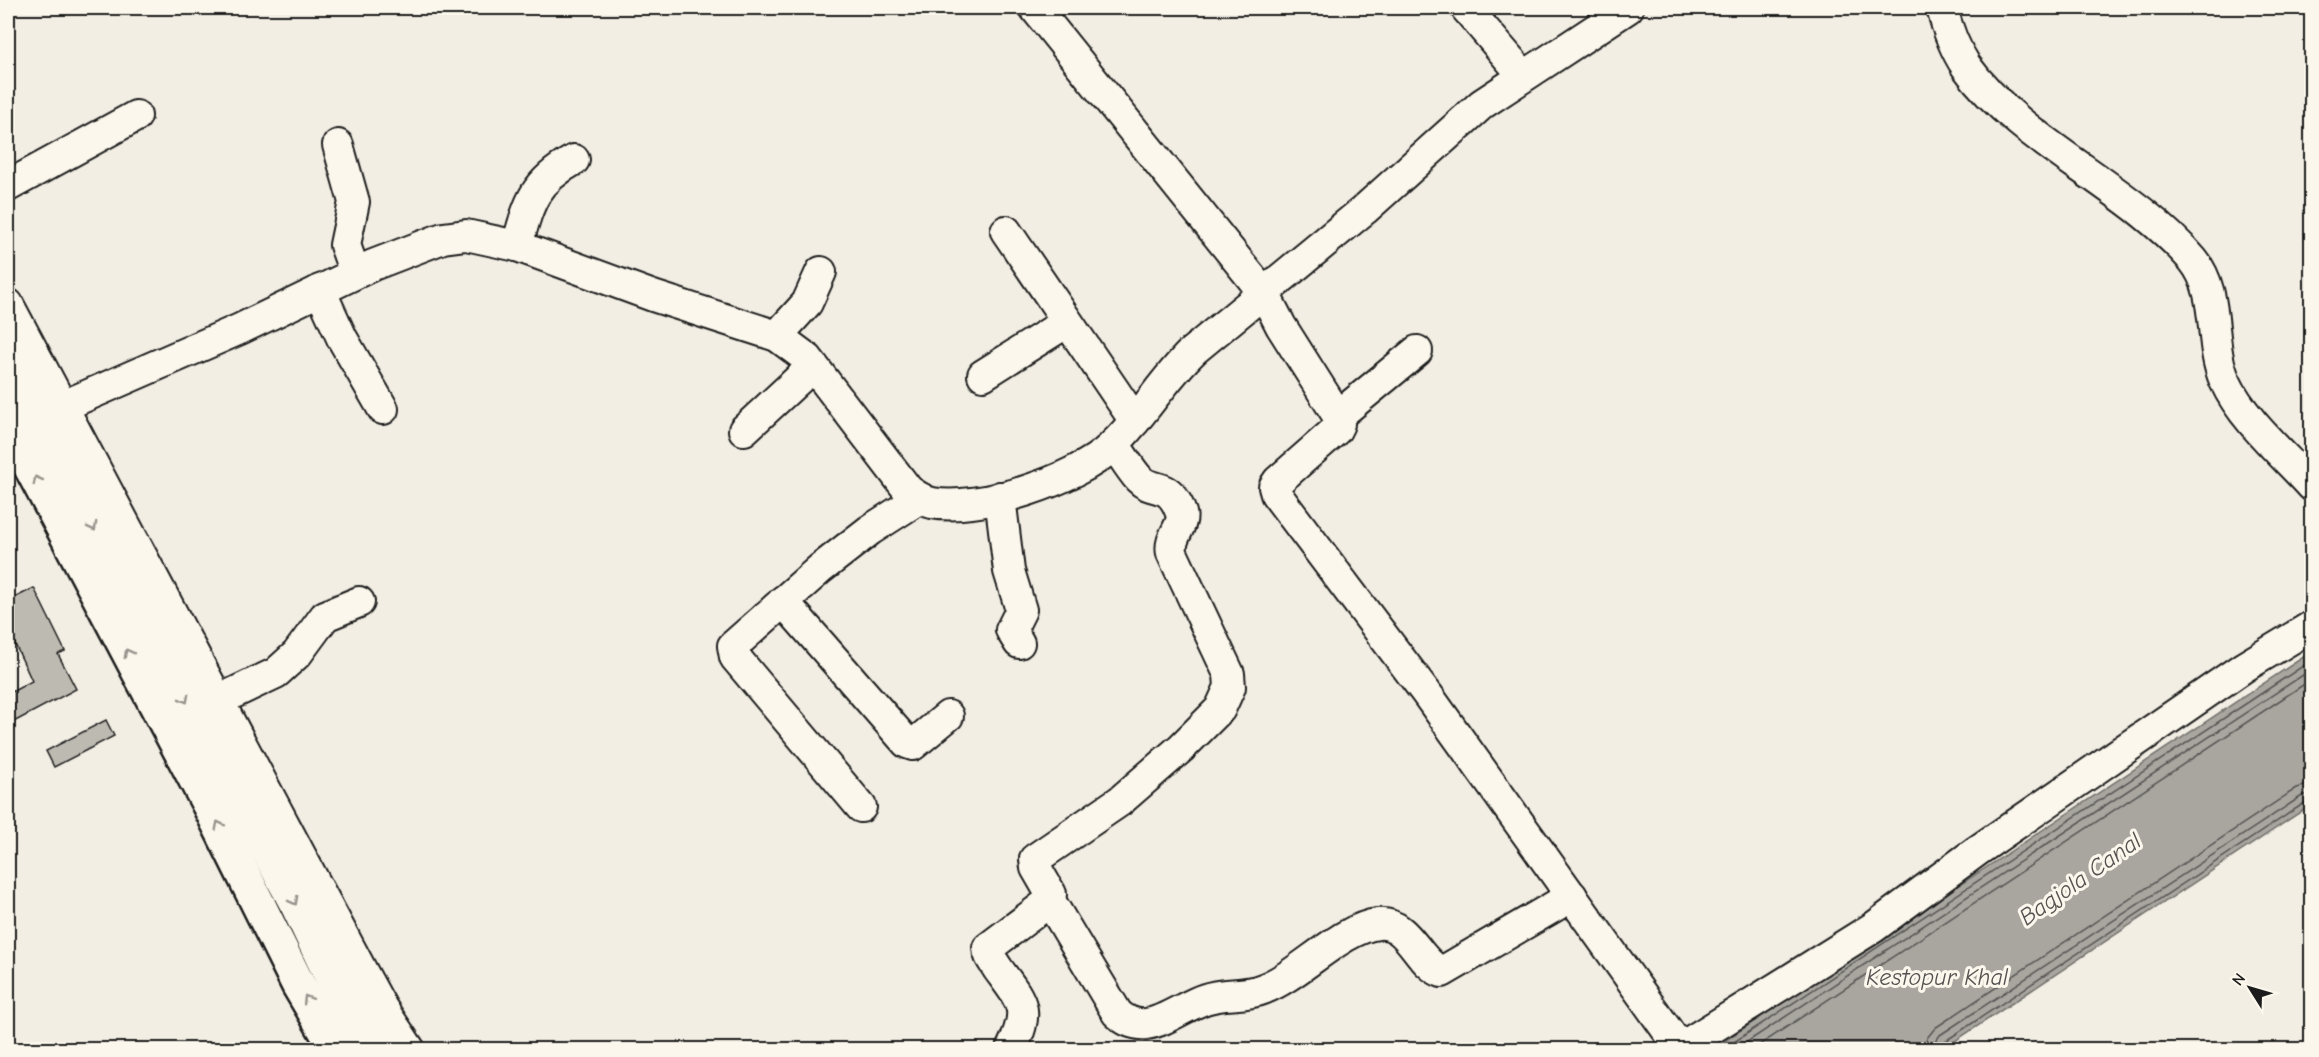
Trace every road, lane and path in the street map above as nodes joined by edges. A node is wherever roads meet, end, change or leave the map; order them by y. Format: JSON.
{"nodes":[{"id":1,"x":1035,"y":8,"type":"edge"},
{"id":2,"x":1466,"y":8,"type":"edge"},
{"id":3,"x":1628,"y":8,"type":"edge"},
{"id":4,"x":1942,"y":8,"type":"edge"},
{"id":5,"x":1523,"y":75,"type":"junction"},
{"id":6,"x":136,"y":116,"type":"dead end"},
{"id":7,"x":338,"y":145,"type":"dead end"},
{"id":8,"x":574,"y":160,"type":"dead end"},
{"id":9,"x":8,"y":186,"type":"edge"},
{"id":10,"x":1006,"y":231,"type":"dead end"},
{"id":11,"x":517,"y":246,"type":"junction"},
{"id":12,"x":821,"y":272,"type":"dead end"},
{"id":13,"x":356,"y":273,"type":"junction"},
{"id":14,"x":320,"y":290,"type":"junction"},
{"id":15,"x":1264,"y":292,"type":"junction"},
{"id":16,"x":8,"y":304,"type":"edge"},
{"id":17,"x":1067,"y":322,"type":"junction"},
{"id":18,"x":777,"y":336,"type":"junction"},
{"id":19,"x":1418,"y":351,"type":"dead end"},
{"id":20,"x":14,"y":362,"type":"edge"},
{"id":21,"x":813,"y":366,"type":"junction"},
{"id":22,"x":983,"y":375,"type":"dead end"},
{"id":23,"x":63,"y":406,"type":"junction"},
{"id":24,"x":383,"y":409,"type":"dead end"},
{"id":25,"x":1338,"y":416,"type":"junction"},
{"id":26,"x":1135,"y":421,"type":"junction"},
{"id":27,"x":8,"y":424,"type":"edge"},
{"id":28,"x":744,"y":430,"type":"dead end"},
{"id":29,"x":1114,"y":444,"type":"junction"},
{"id":30,"x":2312,"y":486,"type":"edge"},
{"id":31,"x":1000,"y":497,"type":"junction"},
{"id":32,"x":920,"y":498,"type":"junction"},
{"id":33,"x":783,"y":601,"type":"junction"},
{"id":34,"x":359,"y":602,"type":"dead end"},
{"id":35,"x":2312,"y":627,"type":"edge"},
{"id":36,"x":1019,"y":643,"type":"dead end"},
{"id":37,"x":219,"y":700,"type":"junction"},
{"id":38,"x":948,"y":716,"type":"dead end"},
{"id":39,"x":861,"y":807,"type":"dead end"},
{"id":40,"x":1572,"y":896,"type":"junction"},
{"id":41,"x":1050,"y":901,"type":"junction"},
{"id":42,"x":1678,"y":1049,"type":"edge"},
{"id":43,"x":337,"y":1050,"type":"edge"},
{"id":44,"x":373,"y":1050,"type":"edge"},
{"id":45,"x":410,"y":1050,"type":"edge"},
{"id":46,"x":1011,"y":1050,"type":"edge"}],
"edges":[{"from":1,"to":15,"type":"street"},
{"from":2,"to":5,"type":"street"},
{"from":3,"to":5,"type":"street"},
{"from":4,"to":30,"type":"street"},
{"from":5,"to":15,"type":"street"},
{"from":6,"to":9,"type":"street"},
{"from":7,"to":13,"type":"street"},
{"from":8,"to":11,"type":"street"},
{"from":10,"to":17,"type":"street"},
{"from":11,"to":13,"type":"street"},
{"from":11,"to":18,"type":"street"},
{"from":12,"to":18,"type":"street"},
{"from":13,"to":14,"type":"street"},
{"from":14,"to":23,"type":"street"},
{"from":14,"to":24,"type":"street"},
{"from":15,"to":25,"type":"street"},
{"from":15,"to":26,"type":"street"},
{"from":16,"to":20,"type":"street"},
{"from":17,"to":22,"type":"street"},
{"from":17,"to":26,"type":"street"},
{"from":18,"to":21,"type":"street"},
{"from":19,"to":25,"type":"street"},
{"from":20,"to":23,"type":"street"},
{"from":20,"to":44,"type":"main road","one_way":true},
{"from":21,"to":28,"type":"street"},
{"from":21,"to":32,"type":"street"},
{"from":23,"to":37,"type":"street"},
{"from":25,"to":40,"type":"street"},
{"from":26,"to":29,"type":"street"},
{"from":43,"to":27,"type":"main road","one_way":true},
{"from":29,"to":31,"type":"street"},
{"from":29,"to":41,"type":"street"},
{"from":31,"to":32,"type":"street"},
{"from":31,"to":36,"type":"street"},
{"from":32,"to":33,"type":"street"},
{"from":33,"to":38,"type":"street"},
{"from":33,"to":39,"type":"street"},
{"from":34,"to":37,"type":"street"},
{"from":35,"to":42,"type":"street"},
{"from":37,"to":45,"type":"street"},
{"from":40,"to":41,"type":"street"},
{"from":40,"to":42,"type":"street"},
{"from":41,"to":46,"type":"street"}]}
